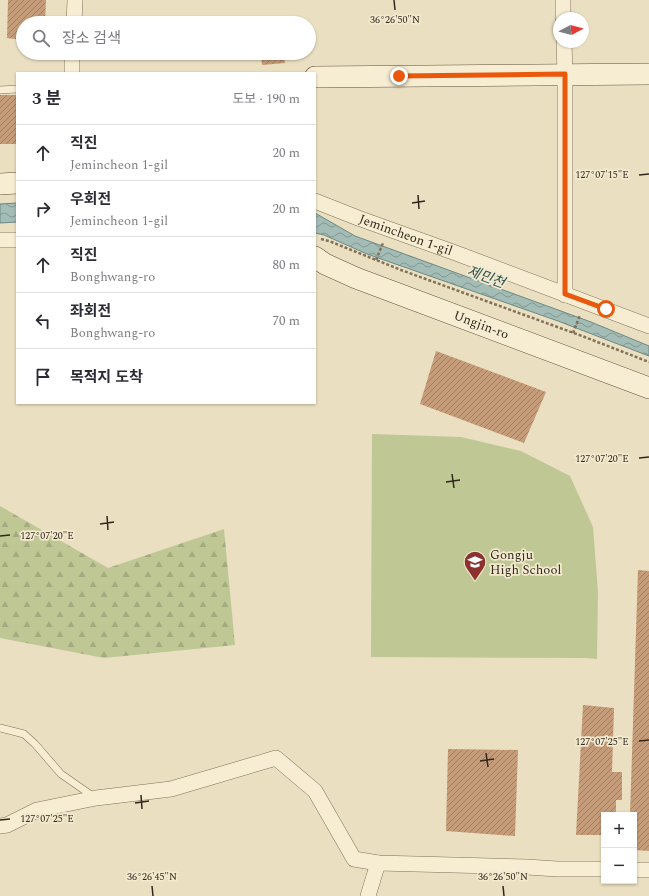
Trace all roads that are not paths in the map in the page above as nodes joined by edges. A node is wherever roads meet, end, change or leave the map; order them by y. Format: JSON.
{"nodes":[{"id":1,"x":75,"y":0,"type":"edge"},
{"id":2,"x":563,"y":0,"type":"edge"},
{"id":3,"x":564,"y":12,"type":"edge"},
{"id":4,"x":74,"y":16,"type":"edge"},
{"id":5,"x":564,"y":48,"type":"edge"},
{"id":6,"x":72,"y":60,"type":"edge"},
{"id":7,"x":72,"y":72,"type":"edge"},
{"id":8,"x":565,"y":74,"type":"junction"},
{"id":9,"x":649,"y":74,"type":"edge"},
{"id":10,"x":316,"y":76,"type":"edge"},
{"id":11,"x":16,"y":89,"type":"edge"},
{"id":12,"x":0,"y":90,"type":"edge"},
{"id":13,"x":16,"y":183,"type":"edge"},
{"id":14,"x":0,"y":184,"type":"edge"},
{"id":15,"x":316,"y":201,"type":"edge"},
{"id":16,"x":0,"y":240,"type":"edge"},
{"id":17,"x":16,"y":240,"type":"edge"},
{"id":18,"x":318,"y":261,"type":"edge"},
{"id":19,"x":565,"y":294,"type":"junction"},
{"id":20,"x":649,"y":326,"type":"edge"},
{"id":21,"x":649,"y":388,"type":"edge"},
{"id":22,"x":0,"y":728,"type":"edge"},
{"id":23,"x":96,"y":798,"type":"junction"},
{"id":24,"x":0,"y":826,"type":"edge"},
{"id":25,"x":378,"y":863,"type":"junction"},
{"id":26,"x":601,"y":869,"type":"edge"},
{"id":27,"x":637,"y":870,"type":"edge"},
{"id":28,"x":649,"y":870,"type":"edge"},
{"id":29,"x":368,"y":896,"type":"edge"}],
"edges":[{"from":1,"to":4,"type":"street"},
{"from":2,"to":3,"type":"street"},
{"from":5,"to":8,"type":"street"},
{"from":6,"to":7,"type":"street"},
{"from":8,"to":9,"type":"main road"},
{"from":8,"to":10,"type":"main road"},
{"from":8,"to":19,"type":"street"},
{"from":11,"to":12,"type":"lane"},
{"from":13,"to":14,"type":"main road"},
{"from":15,"to":19,"type":"street","name":"Jemincheon 1-gil"},
{"from":16,"to":17,"type":"street"},
{"from":18,"to":21,"type":"main road","name":"Ungjin-ro"},
{"from":19,"to":20,"type":"street","name":"Jemincheon 1-gil"},
{"from":22,"to":23,"type":"lane"},
{"from":23,"to":24,"type":"street"},
{"from":23,"to":25,"type":"street"},
{"from":25,"to":26,"type":"street"},
{"from":25,"to":29,"type":"street"},
{"from":27,"to":28,"type":"street"}]}
